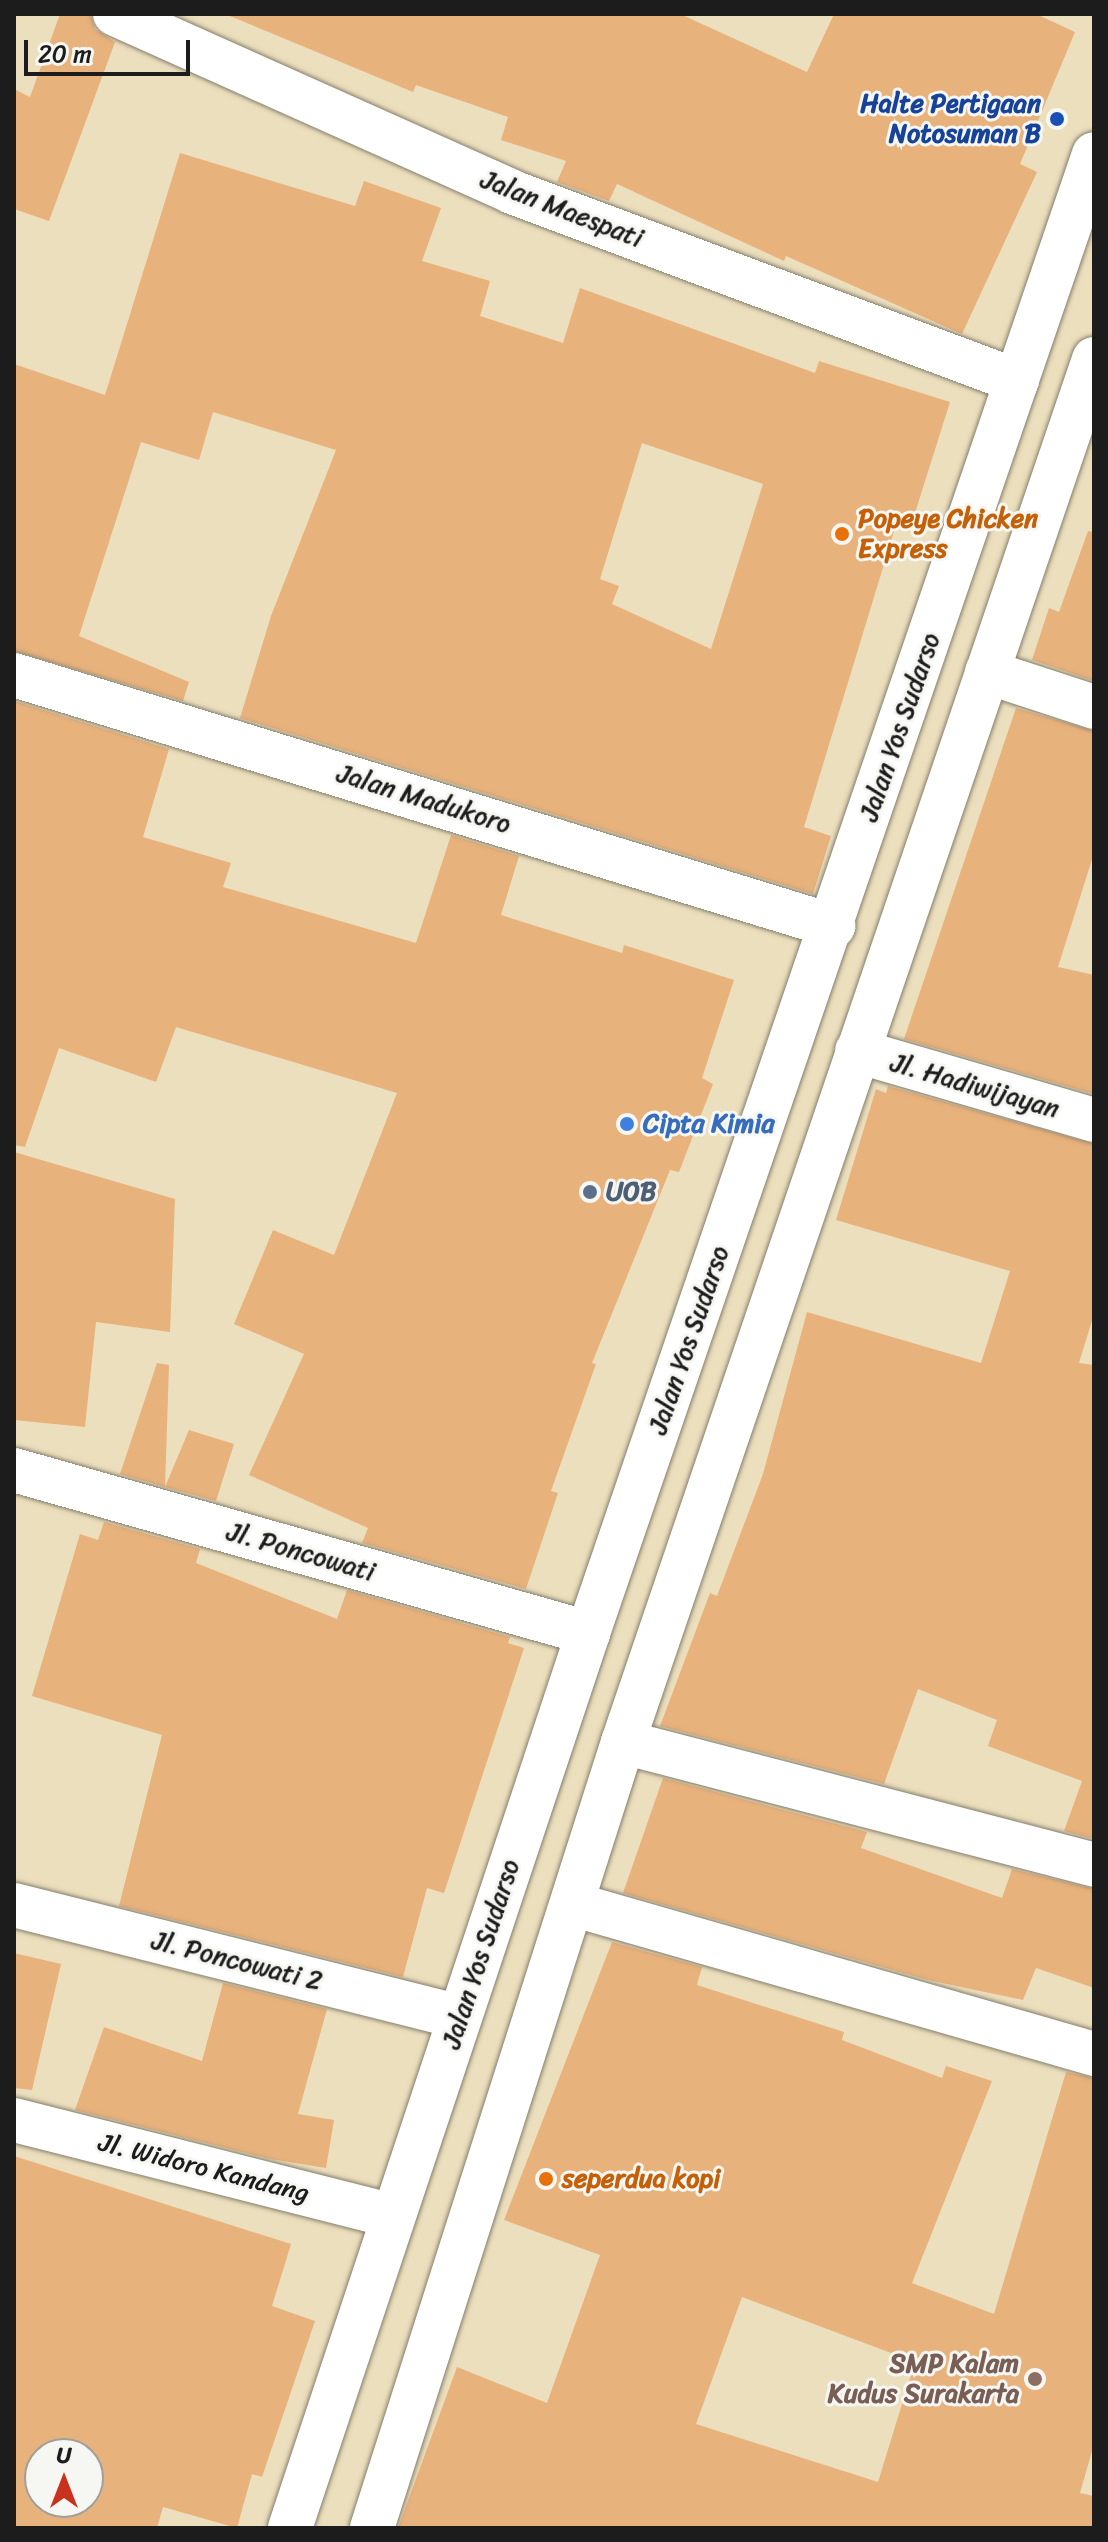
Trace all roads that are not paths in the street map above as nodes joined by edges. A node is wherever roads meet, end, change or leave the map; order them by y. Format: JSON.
{"nodes":[{"id":1,"x":115,"y":14,"type":"edge"},
{"id":2,"x":1094,"y":154,"type":"edge"},
{"id":3,"x":1092,"y":372,"type":"edge"},
{"id":4,"x":1017,"y":381,"type":"junction"},
{"id":5,"x":987,"y":672,"type":"junction"},
{"id":6,"x":14,"y":675,"type":"edge"},
{"id":7,"x":1094,"y":707,"type":"edge"},
{"id":8,"x":833,"y":926,"type":"junction"},
{"id":9,"x":892,"y":946,"type":"junction"},
{"id":10,"x":796,"y":1033,"type":"junction"},
{"id":11,"x":857,"y":1051,"type":"junction"},
{"id":12,"x":1094,"y":1120,"type":"edge"},
{"id":13,"x":14,"y":1470,"type":"edge"},
{"id":14,"x":588,"y":1633,"type":"junction"},
{"id":15,"x":623,"y":1742,"type":"junction"},
{"id":16,"x":1094,"y":1865,"type":"edge"},
{"id":17,"x":572,"y":1904,"type":"junction"},
{"id":18,"x":14,"y":1905,"type":"edge"},
{"id":19,"x":459,"y":2017,"type":"junction"},
{"id":20,"x":1094,"y":2054,"type":"edge"},
{"id":21,"x":14,"y":2120,"type":"edge"},
{"id":22,"x":393,"y":2216,"type":"junction"},
{"id":23,"x":290,"y":2528,"type":"edge"},
{"id":24,"x":372,"y":2528,"type":"edge"}],
"edges":[{"from":1,"to":4,"type":"main road","name":"Jalan Maespati"},
{"from":2,"to":4,"type":"main road","name":"Jalan Yos Sudarso"},
{"from":3,"to":5,"type":"main road"},
{"from":4,"to":8,"type":"main road","name":"Jalan Yos Sudarso"},
{"from":5,"to":7,"type":"main road"},
{"from":5,"to":9,"type":"main road"},
{"from":6,"to":8,"type":"main road","name":"Jalan Madukoro"},
{"from":8,"to":9,"type":"main road","name":"Jalan Madukoro"},
{"from":8,"to":10,"type":"main road","name":"Jalan Yos Sudarso"},
{"from":9,"to":11,"type":"main road"},
{"from":10,"to":11,"type":"main road","name":"Jl. Hadiwijayan"},
{"from":10,"to":14,"type":"main road","name":"Jalan Yos Sudarso"},
{"from":11,"to":12,"type":"main road","name":"Jl. Hadiwijayan"},
{"from":11,"to":15,"type":"main road"},
{"from":13,"to":14,"type":"main road","name":"Jl. Poncowati"},
{"from":14,"to":19,"type":"main road","name":"Jalan Yos Sudarso"},
{"from":15,"to":16,"type":"main road"},
{"from":15,"to":17,"type":"main road"},
{"from":17,"to":20,"type":"main road"},
{"from":17,"to":24,"type":"main road"},
{"from":18,"to":19,"type":"main road","name":"Jl. Poncowati 2"},
{"from":19,"to":22,"type":"main road","name":"Jalan Yos Sudarso"},
{"from":21,"to":22,"type":"main road","name":"Jl. Widoro Kandang"},
{"from":22,"to":23,"type":"main road","name":"Jalan Yos Sudarso"}]}
